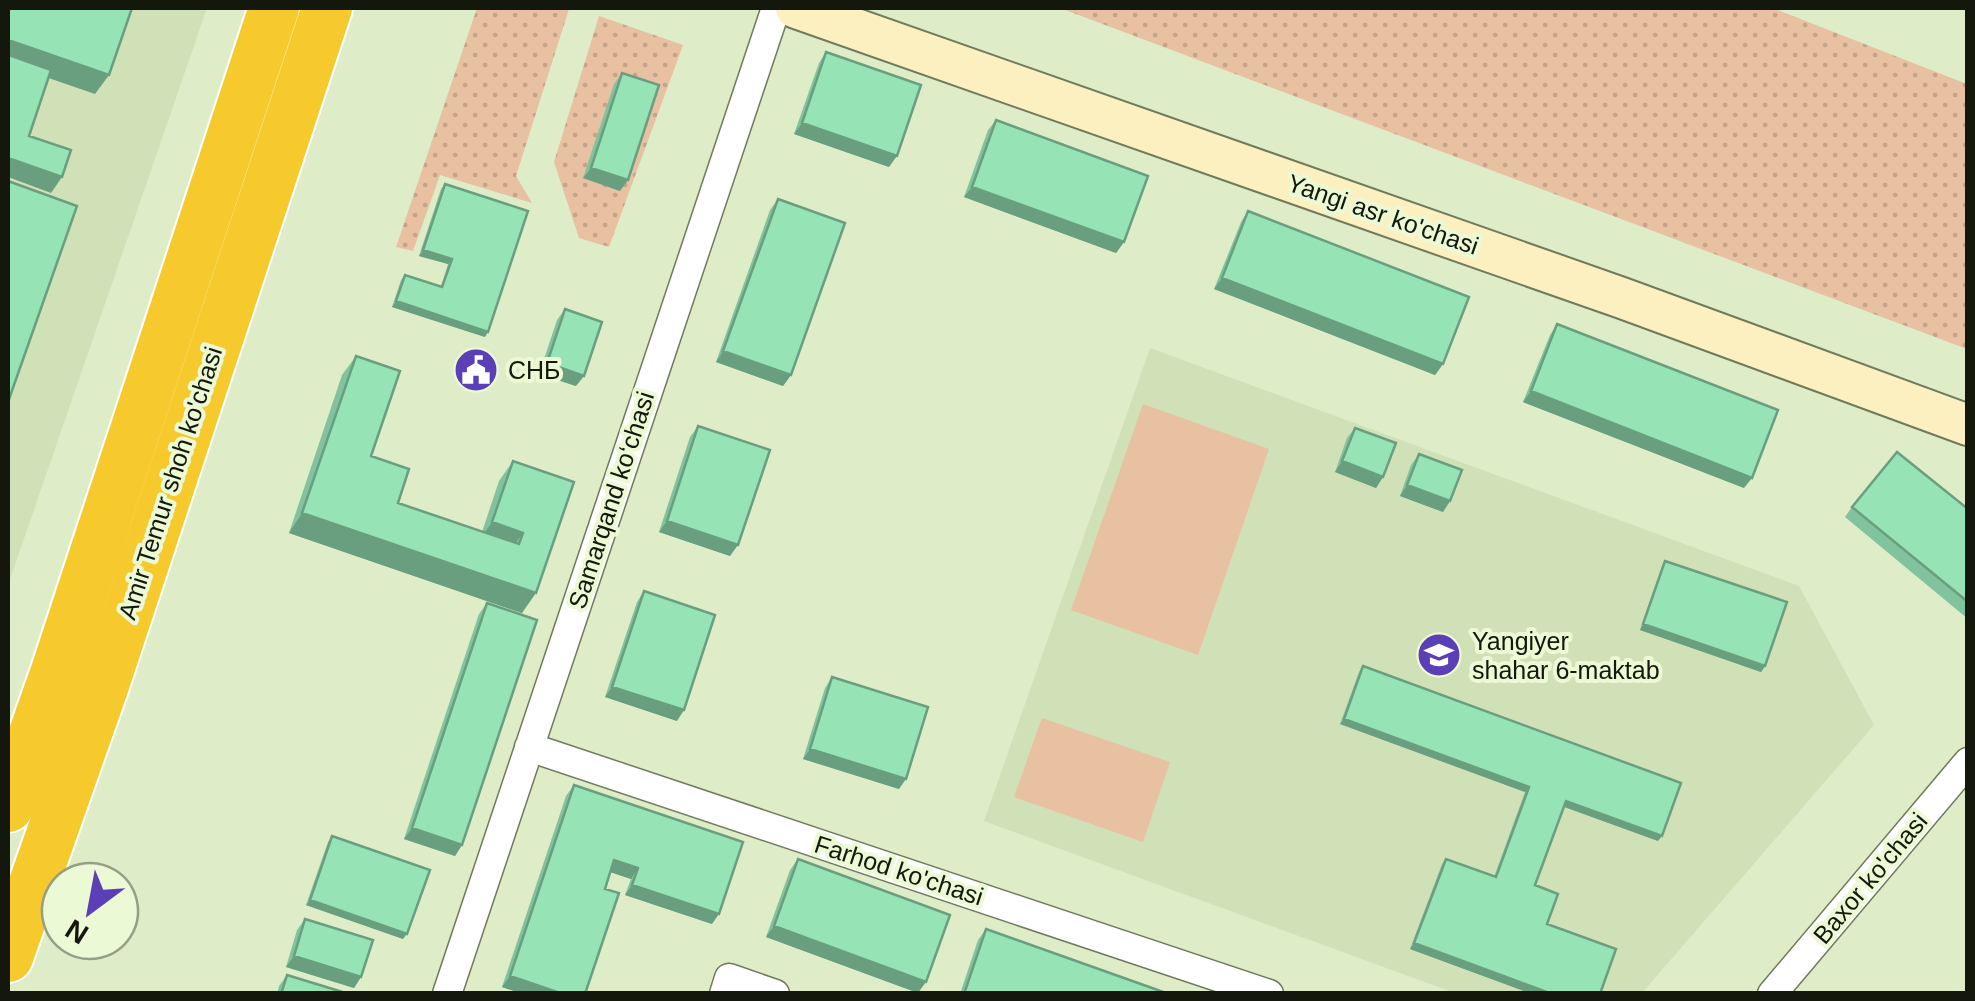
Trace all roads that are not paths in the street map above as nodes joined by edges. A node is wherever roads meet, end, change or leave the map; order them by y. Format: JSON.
{"nodes":[{"id":1,"x":274,"y":8,"type":"edge"},
{"id":2,"x":328,"y":8,"type":"edge"},
{"id":3,"x":776,"y":8,"type":"edge"},
{"id":4,"x":796,"y":8,"type":"edge"},
{"id":5,"x":1968,"y":426,"type":"edge"},
{"id":6,"x":529,"y":747,"type":"junction"},
{"id":7,"x":1968,"y":762,"type":"edge"},
{"id":8,"x":8,"y":807,"type":"edge"},
{"id":9,"x":8,"y":957,"type":"edge"},
{"id":10,"x":447,"y":994,"type":"edge"},
{"id":11,"x":724,"y":994,"type":"edge"},
{"id":12,"x":775,"y":994,"type":"edge"},
{"id":13,"x":1269,"y":994,"type":"edge"},
{"id":14,"x":1772,"y":994,"type":"edge"}],
"edges":[{"from":1,"to":8,"type":"highway","name":"Amir Temur shoh ko'chasi"},
{"from":2,"to":9,"type":"highway","name":"Amir Temur shoh ko'chasi"},
{"from":3,"to":6,"type":"street","name":"Samarqand ko‘chasi"},
{"from":4,"to":5,"type":"street","name":"Yangi asr ko'chasi"},
{"from":6,"to":10,"type":"street","name":"Samarqand ko‘chasi"},
{"from":6,"to":13,"type":"street","name":"Farhod ko'chasi"},
{"from":7,"to":14,"type":"street","name":"Baxor ko'chasi"},
{"from":11,"to":12,"type":"street"}]}
